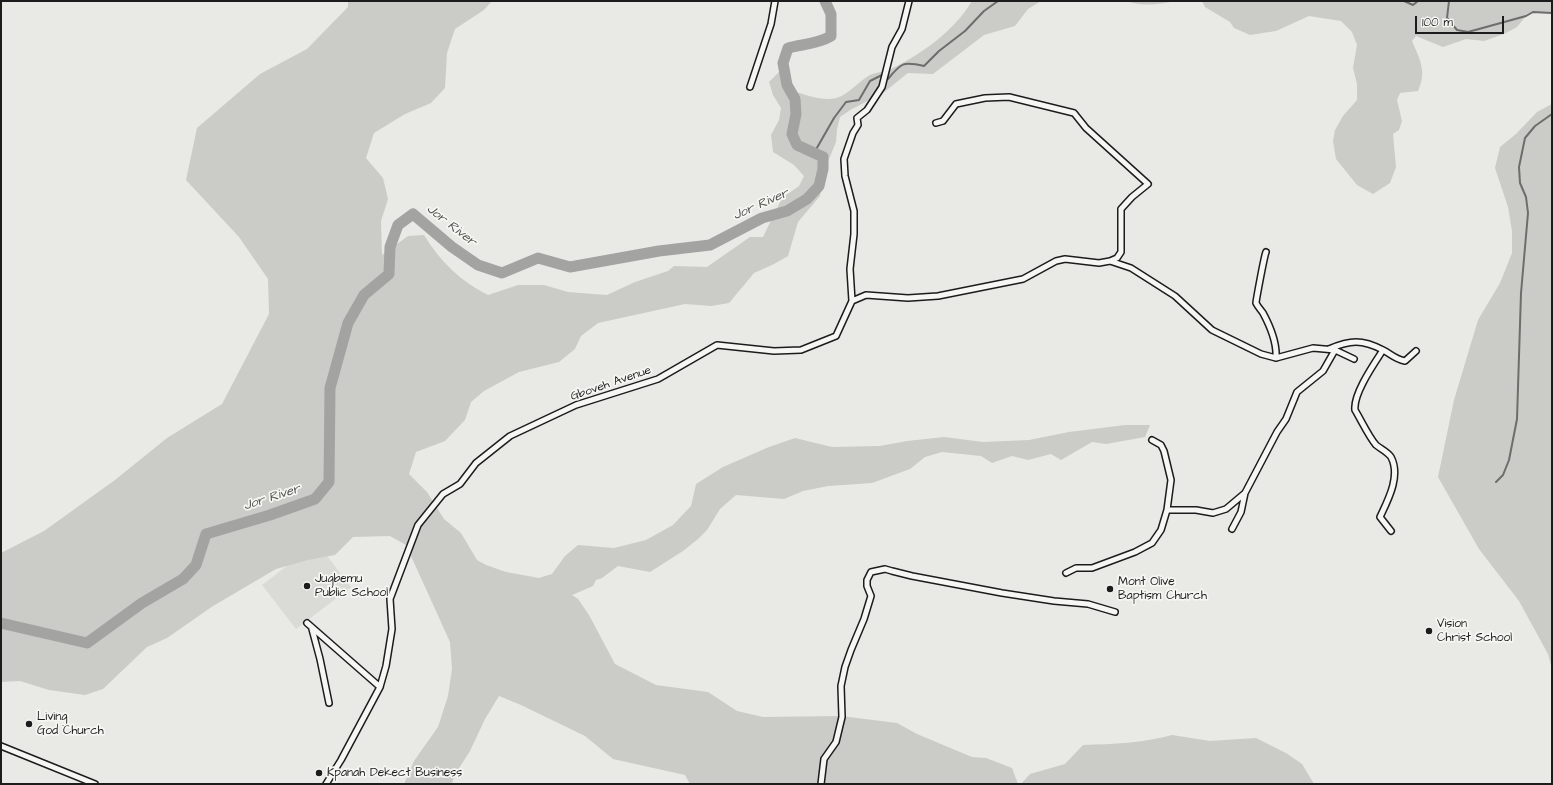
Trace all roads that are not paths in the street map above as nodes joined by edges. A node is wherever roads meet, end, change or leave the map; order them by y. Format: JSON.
{"nodes":[{"id":1,"x":775,"y":1,"type":"edge"},
{"id":2,"x":909,"y":1,"type":"edge"},
{"id":3,"x":750,"y":87,"type":"dead end"},
{"id":4,"x":936,"y":123,"type":"dead end"},
{"id":5,"x":1266,"y":252,"type":"dead end"},
{"id":6,"x":1110,"y":260,"type":"junction"},
{"id":7,"x":852,"y":301,"type":"junction"},
{"id":8,"x":1327,"y":350,"type":"junction"},
{"id":9,"x":1336,"y":350,"type":"junction"},
{"id":10,"x":1383,"y":350,"type":"junction"},
{"id":11,"x":1416,"y":351,"type":"dead end"},
{"id":12,"x":1276,"y":358,"type":"junction"},
{"id":13,"x":1354,"y":359,"type":"dead end"},
{"id":14,"x":1152,"y":440,"type":"dead end"},
{"id":15,"x":1245,"y":493,"type":"junction"},
{"id":16,"x":1168,"y":510,"type":"junction"},
{"id":17,"x":1232,"y":529,"type":"dead end"},
{"id":18,"x":1391,"y":531,"type":"dead end"},
{"id":19,"x":1066,"y":573,"type":"dead end"},
{"id":20,"x":1115,"y":612,"type":"dead end"},
{"id":21,"x":307,"y":623,"type":"dead end"},
{"id":22,"x":312,"y":628,"type":"junction"},
{"id":23,"x":380,"y":687,"type":"junction"},
{"id":24,"x":329,"y":703,"type":"dead end"},
{"id":25,"x":1,"y":746,"type":"edge"},
{"id":26,"x":94,"y":784,"type":"edge"},
{"id":27,"x":326,"y":784,"type":"edge"},
{"id":28,"x":820,"y":784,"type":"edge"}],
"edges":[{"from":1,"to":3,"type":"street"},
{"from":2,"to":7,"type":"street","name":"Gboveh Avenue"},
{"from":4,"to":6,"type":"street"},
{"from":5,"to":12,"type":"street"},
{"from":6,"to":7,"type":"street"},
{"from":6,"to":12,"type":"street"},
{"from":7,"to":23,"type":"street","name":"Gboveh Avenue"},
{"from":8,"to":9,"type":"street"},
{"from":8,"to":10,"type":"street"},
{"from":8,"to":12,"type":"street"},
{"from":9,"to":13,"type":"street"},
{"from":9,"to":15,"type":"street"},
{"from":10,"to":11,"type":"street"},
{"from":10,"to":18,"type":"street"},
{"from":14,"to":16,"type":"street"},
{"from":15,"to":16,"type":"street"},
{"from":15,"to":17,"type":"street"},
{"from":16,"to":19,"type":"street"},
{"from":20,"to":28,"type":"street"},
{"from":21,"to":22,"type":"street"},
{"from":22,"to":23,"type":"street"},
{"from":22,"to":24,"type":"street"},
{"from":23,"to":27,"type":"street","name":"Gboveh Avenue"},
{"from":25,"to":26,"type":"street"}]}
